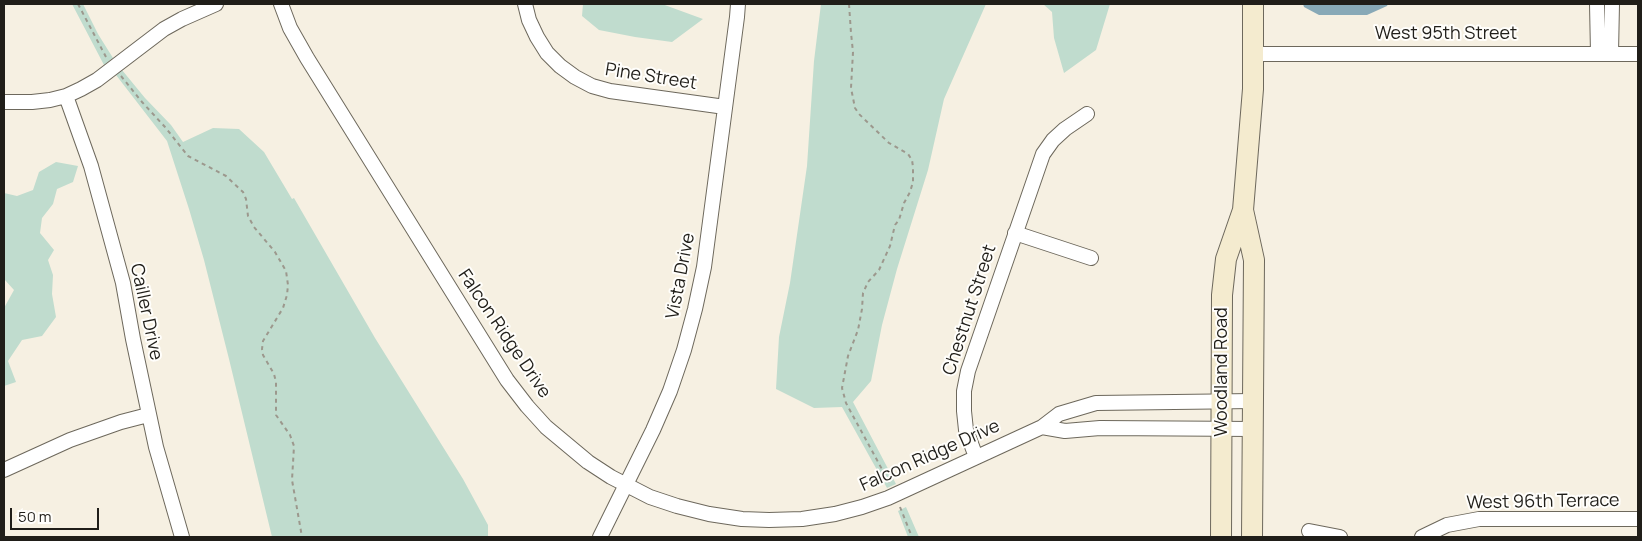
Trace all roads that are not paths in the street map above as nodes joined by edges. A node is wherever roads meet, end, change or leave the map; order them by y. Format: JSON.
{"nodes":[{"id":1,"x":216,"y":4,"type":"edge"},
{"id":2,"x":281,"y":4,"type":"edge"},
{"id":3,"x":525,"y":4,"type":"edge"},
{"id":4,"x":738,"y":4,"type":"edge"},
{"id":5,"x":1253,"y":4,"type":"edge"},
{"id":6,"x":1597,"y":4,"type":"edge"},
{"id":7,"x":1612,"y":4,"type":"edge"},
{"id":8,"x":1605,"y":53,"type":"junction"},
{"id":9,"x":1253,"y":54,"type":"junction"},
{"id":10,"x":1638,"y":54,"type":"edge"},
{"id":11,"x":66,"y":96,"type":"junction"},
{"id":12,"x":4,"y":102,"type":"edge"},
{"id":13,"x":725,"y":107,"type":"junction"},
{"id":14,"x":1086,"y":114,"type":"dead end"},
{"id":15,"x":1243,"y":210,"type":"junction"},
{"id":16,"x":1015,"y":233,"type":"junction"},
{"id":17,"x":1091,"y":258,"type":"dead end"},
{"id":18,"x":1253,"y":401,"type":"junction"},
{"id":19,"x":1221,"y":402,"type":"junction"},
{"id":20,"x":148,"y":415,"type":"junction"},
{"id":21,"x":1042,"y":427,"type":"junction"},
{"id":22,"x":1221,"y":429,"type":"junction"},
{"id":23,"x":1253,"y":429,"type":"junction"},
{"id":24,"x":976,"y":457,"type":"junction"},
{"id":25,"x":4,"y":470,"type":"edge"},
{"id":26,"x":625,"y":485,"type":"junction"},
{"id":27,"x":1638,"y":519,"type":"edge"},
{"id":28,"x":1309,"y":531,"type":"dead end"},
{"id":29,"x":182,"y":537,"type":"edge"},
{"id":30,"x":600,"y":537,"type":"edge"},
{"id":31,"x":1221,"y":537,"type":"edge"},
{"id":32,"x":1252,"y":537,"type":"edge"},
{"id":33,"x":1340,"y":537,"type":"edge"},
{"id":34,"x":1422,"y":537,"type":"edge"}],
"edges":[{"from":1,"to":11,"type":"street"},
{"from":2,"to":26,"type":"street","name":"Falcon Ridge Drive"},
{"from":3,"to":13,"type":"street","name":"Pine Street"},
{"from":4,"to":13,"type":"street","name":"Vista Drive"},
{"from":5,"to":9,"type":"main road","name":"Woodland Road"},
{"from":6,"to":8,"type":"street"},
{"from":7,"to":8,"type":"street"},
{"from":8,"to":9,"type":"street","name":"West 95th Street"},
{"from":8,"to":10,"type":"street","name":"West 95th Street"},
{"from":9,"to":15,"type":"main road","name":"Woodland Road"},
{"from":11,"to":12,"type":"street"},
{"from":11,"to":20,"type":"street","name":"Cailler Drive"},
{"from":13,"to":26,"type":"street","name":"Vista Drive"},
{"from":14,"to":16,"type":"street","name":"Chestnut Street"},
{"from":15,"to":18,"type":"main road","name":"Woodland Road"},
{"from":15,"to":19,"type":"main road","name":"Woodland Road"},
{"from":16,"to":17,"type":"street","name":"Chestnut Street"},
{"from":16,"to":24,"type":"street","name":"Chestnut Street"},
{"from":18,"to":19,"type":"street","name":"Falcon Ridge Drive"},
{"from":18,"to":23,"type":"main road","name":"Woodland Road"},
{"from":19,"to":21,"type":"street","name":"Falcon Ridge Drive"},
{"from":19,"to":22,"type":"main road","name":"Woodland Road"},
{"from":20,"to":25,"type":"street"},
{"from":20,"to":29,"type":"street","name":"Cailler Drive"},
{"from":21,"to":22,"type":"street"},
{"from":21,"to":24,"type":"street","name":"Falcon Ridge Drive"},
{"from":22,"to":23,"type":"street"},
{"from":22,"to":31,"type":"main road","name":"Woodland Road"},
{"from":23,"to":32,"type":"main road","name":"Woodland Road"},
{"from":24,"to":26,"type":"street","name":"Falcon Ridge Drive"},
{"from":26,"to":30,"type":"street","name":"Vista Drive"},
{"from":27,"to":34,"type":"street","name":"West 96th Terrace"},
{"from":28,"to":33,"type":"street"}]}
